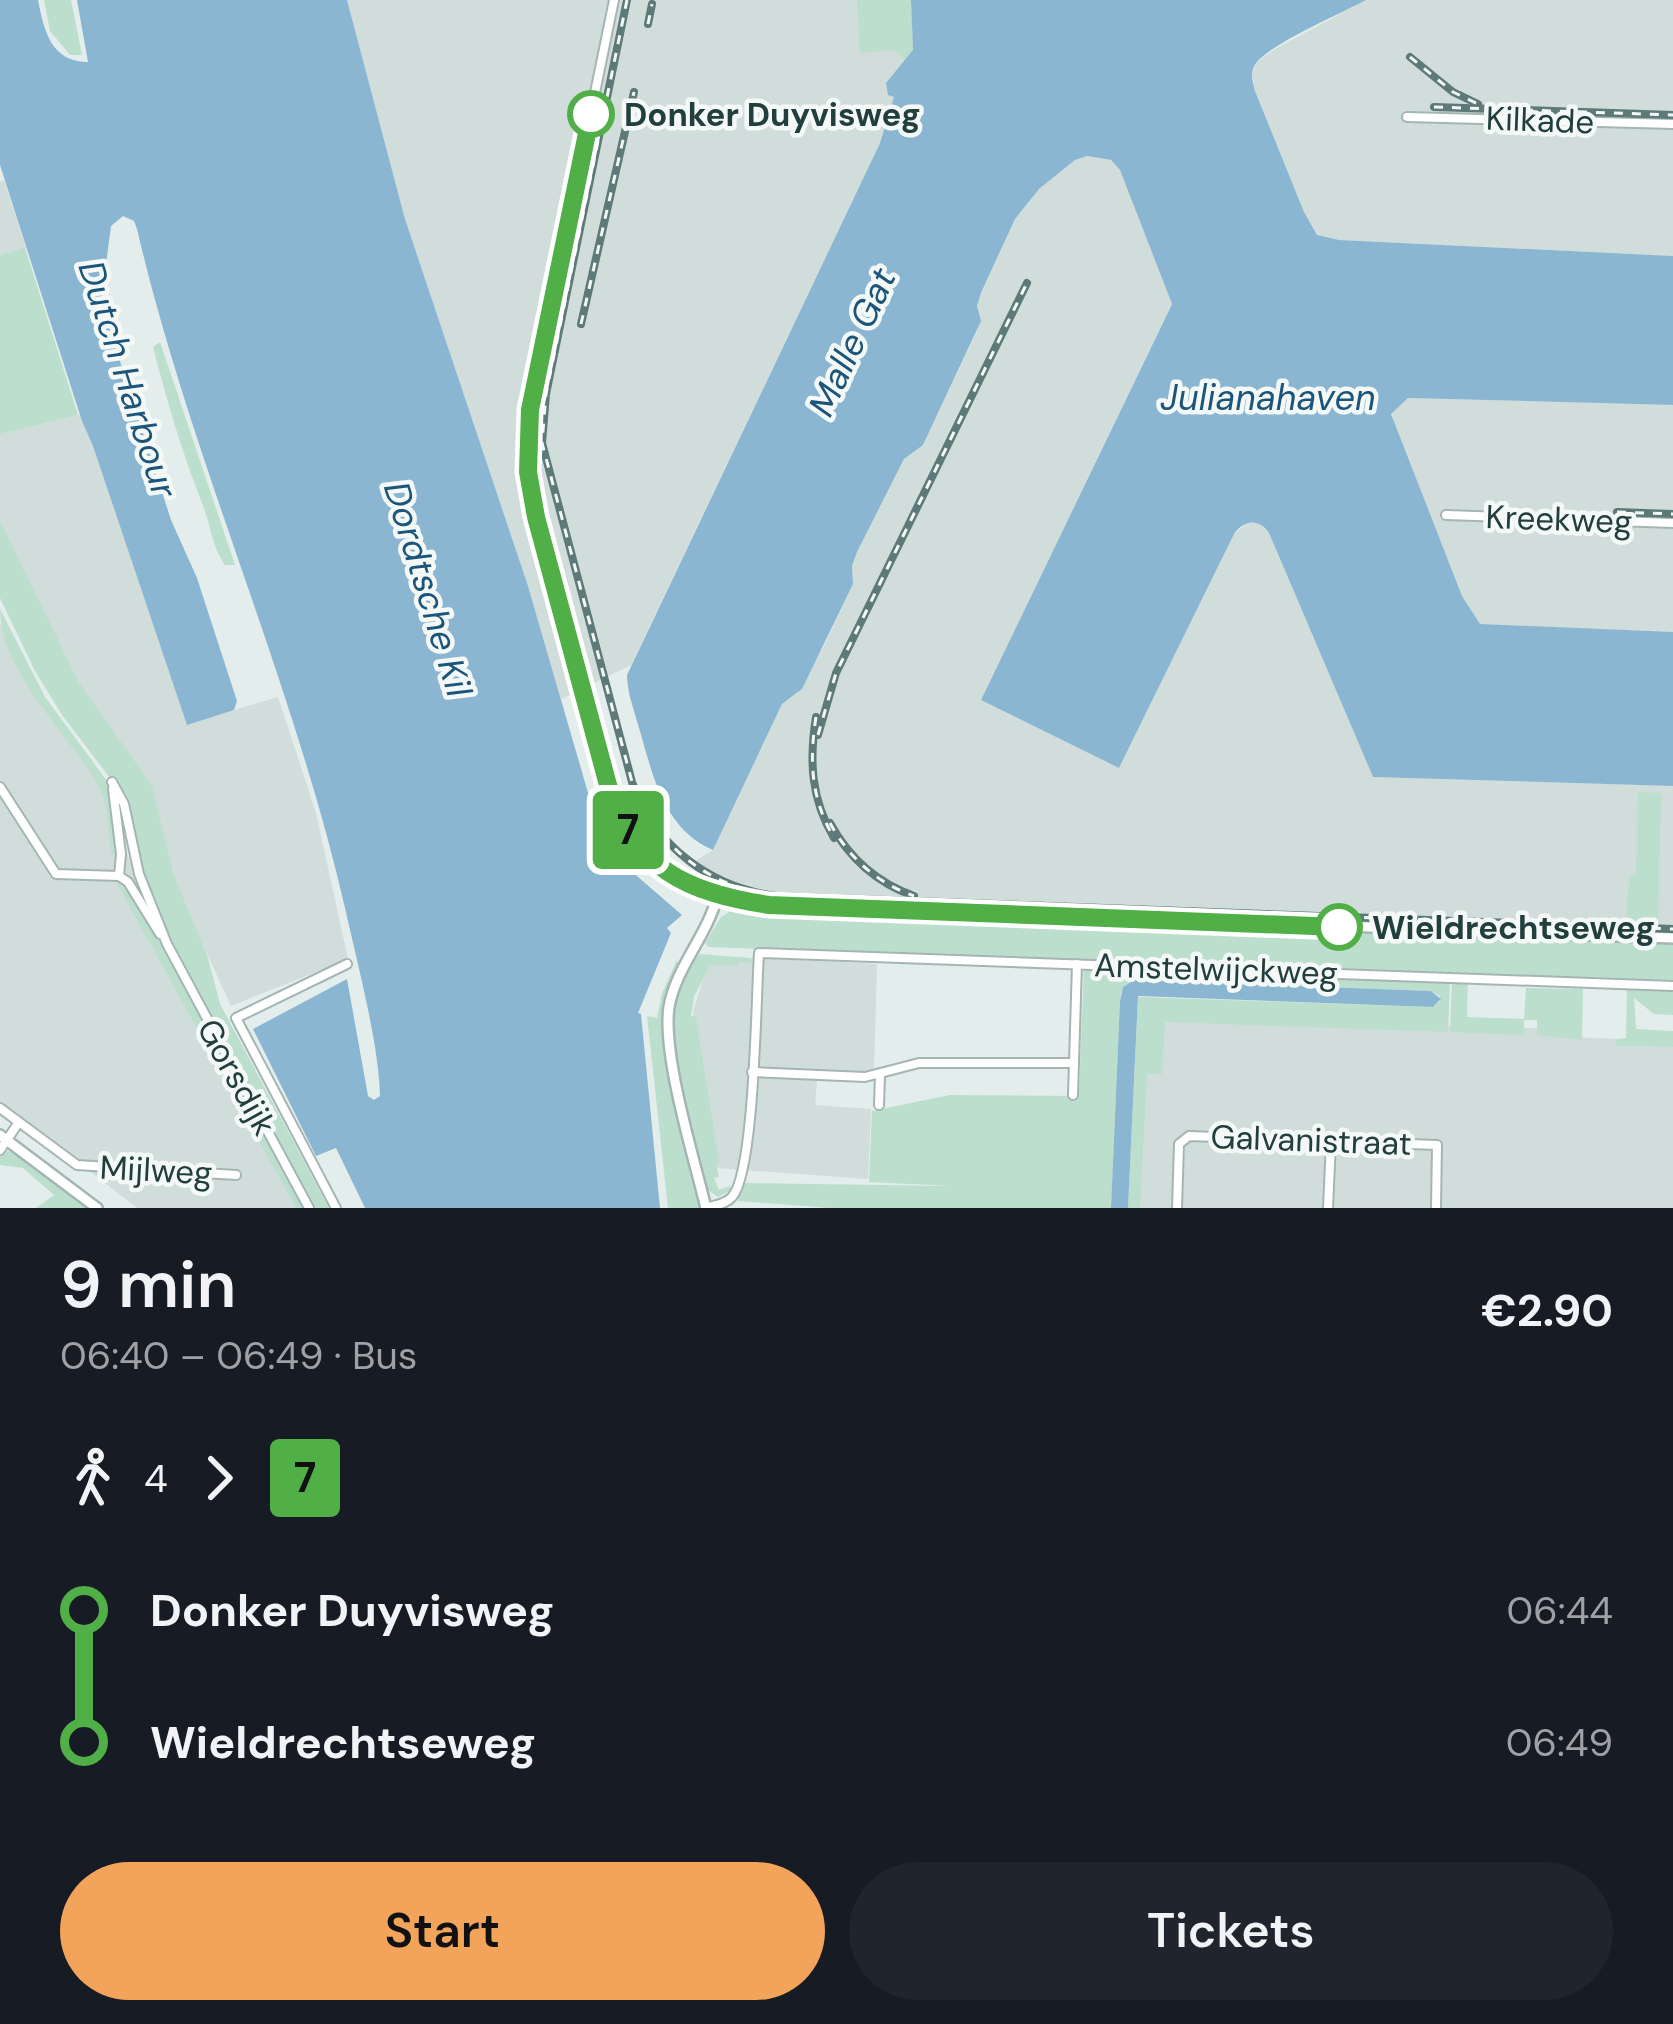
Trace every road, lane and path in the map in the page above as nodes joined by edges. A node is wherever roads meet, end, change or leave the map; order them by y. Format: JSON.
{"nodes":[{"id":1,"x":614,"y":0,"type":"edge"},
{"id":2,"x":1407,"y":117,"type":"dead end"},
{"id":3,"x":1673,"y":124,"type":"edge"},
{"id":4,"x":1446,"y":514,"type":"dead end"},
{"id":5,"x":1673,"y":523,"type":"edge"},
{"id":6,"x":0,"y":787,"type":"edge"},
{"id":7,"x":119,"y":876,"type":"junction"},
{"id":8,"x":717,"y":897,"type":"junction"},
{"id":9,"x":1673,"y":938,"type":"edge"},
{"id":10,"x":167,"y":944,"type":"junction"},
{"id":11,"x":347,"y":964,"type":"dead end"},
{"id":12,"x":1077,"y":964,"type":"junction"},
{"id":13,"x":1673,"y":986,"type":"edge"},
{"id":14,"x":1074,"y":1063,"type":"junction"},
{"id":15,"x":752,"y":1072,"type":"junction"},
{"id":16,"x":880,"y":1075,"type":"junction"},
{"id":17,"x":1073,"y":1095,"type":"dead end"},
{"id":18,"x":879,"y":1105,"type":"dead end"},
{"id":19,"x":0,"y":1108,"type":"edge"},
{"id":20,"x":19,"y":1122,"type":"junction"},
{"id":21,"x":4,"y":1137,"type":"edge"},
{"id":22,"x":1331,"y":1141,"type":"junction"},
{"id":23,"x":0,"y":1150,"type":"edge"},
{"id":24,"x":236,"y":1175,"type":"dead end"},
{"id":25,"x":97,"y":1208,"type":"edge"},
{"id":26,"x":309,"y":1208,"type":"edge"},
{"id":27,"x":336,"y":1208,"type":"edge"},
{"id":28,"x":706,"y":1208,"type":"edge"},
{"id":29,"x":1178,"y":1208,"type":"edge"},
{"id":30,"x":1328,"y":1208,"type":"edge"},
{"id":31,"x":1436,"y":1208,"type":"edge"}],
"edges":[{"from":1,"to":8,"type":"street"},
{"from":2,"to":3,"type":"street","name":"Kilkade"},
{"from":4,"to":5,"type":"street","name":"Kreekweg"},
{"from":6,"to":7,"type":"street"},
{"from":7,"to":10,"type":"street","name":"Gorsdijk"},
{"from":7,"to":10,"type":"street","name":"Gorsdijk"},
{"from":8,"to":9,"type":"street"},
{"from":8,"to":28,"type":"street"},
{"from":10,"to":26,"type":"street","name":"Gorsdijk"},
{"from":11,"to":27,"type":"street"},
{"from":12,"to":13,"type":"street","name":"Amstelwijckweg"},
{"from":12,"to":14,"type":"street"},
{"from":12,"to":15,"type":"street","name":"Amstelwijckweg"},
{"from":14,"to":16,"type":"street"},
{"from":14,"to":17,"type":"street"},
{"from":15,"to":16,"type":"street"},
{"from":15,"to":28,"type":"street"},
{"from":16,"to":18,"type":"street"},
{"from":19,"to":20,"type":"street","name":"Mijlweg"},
{"from":20,"to":21,"type":"street"},
{"from":20,"to":24,"type":"street","name":"Mijlweg"},
{"from":21,"to":23,"type":"street"},
{"from":21,"to":25,"type":"street"},
{"from":22,"to":29,"type":"street","name":"Galvanistraat"},
{"from":22,"to":30,"type":"street"},
{"from":22,"to":31,"type":"street","name":"Galvanistraat"}]}
